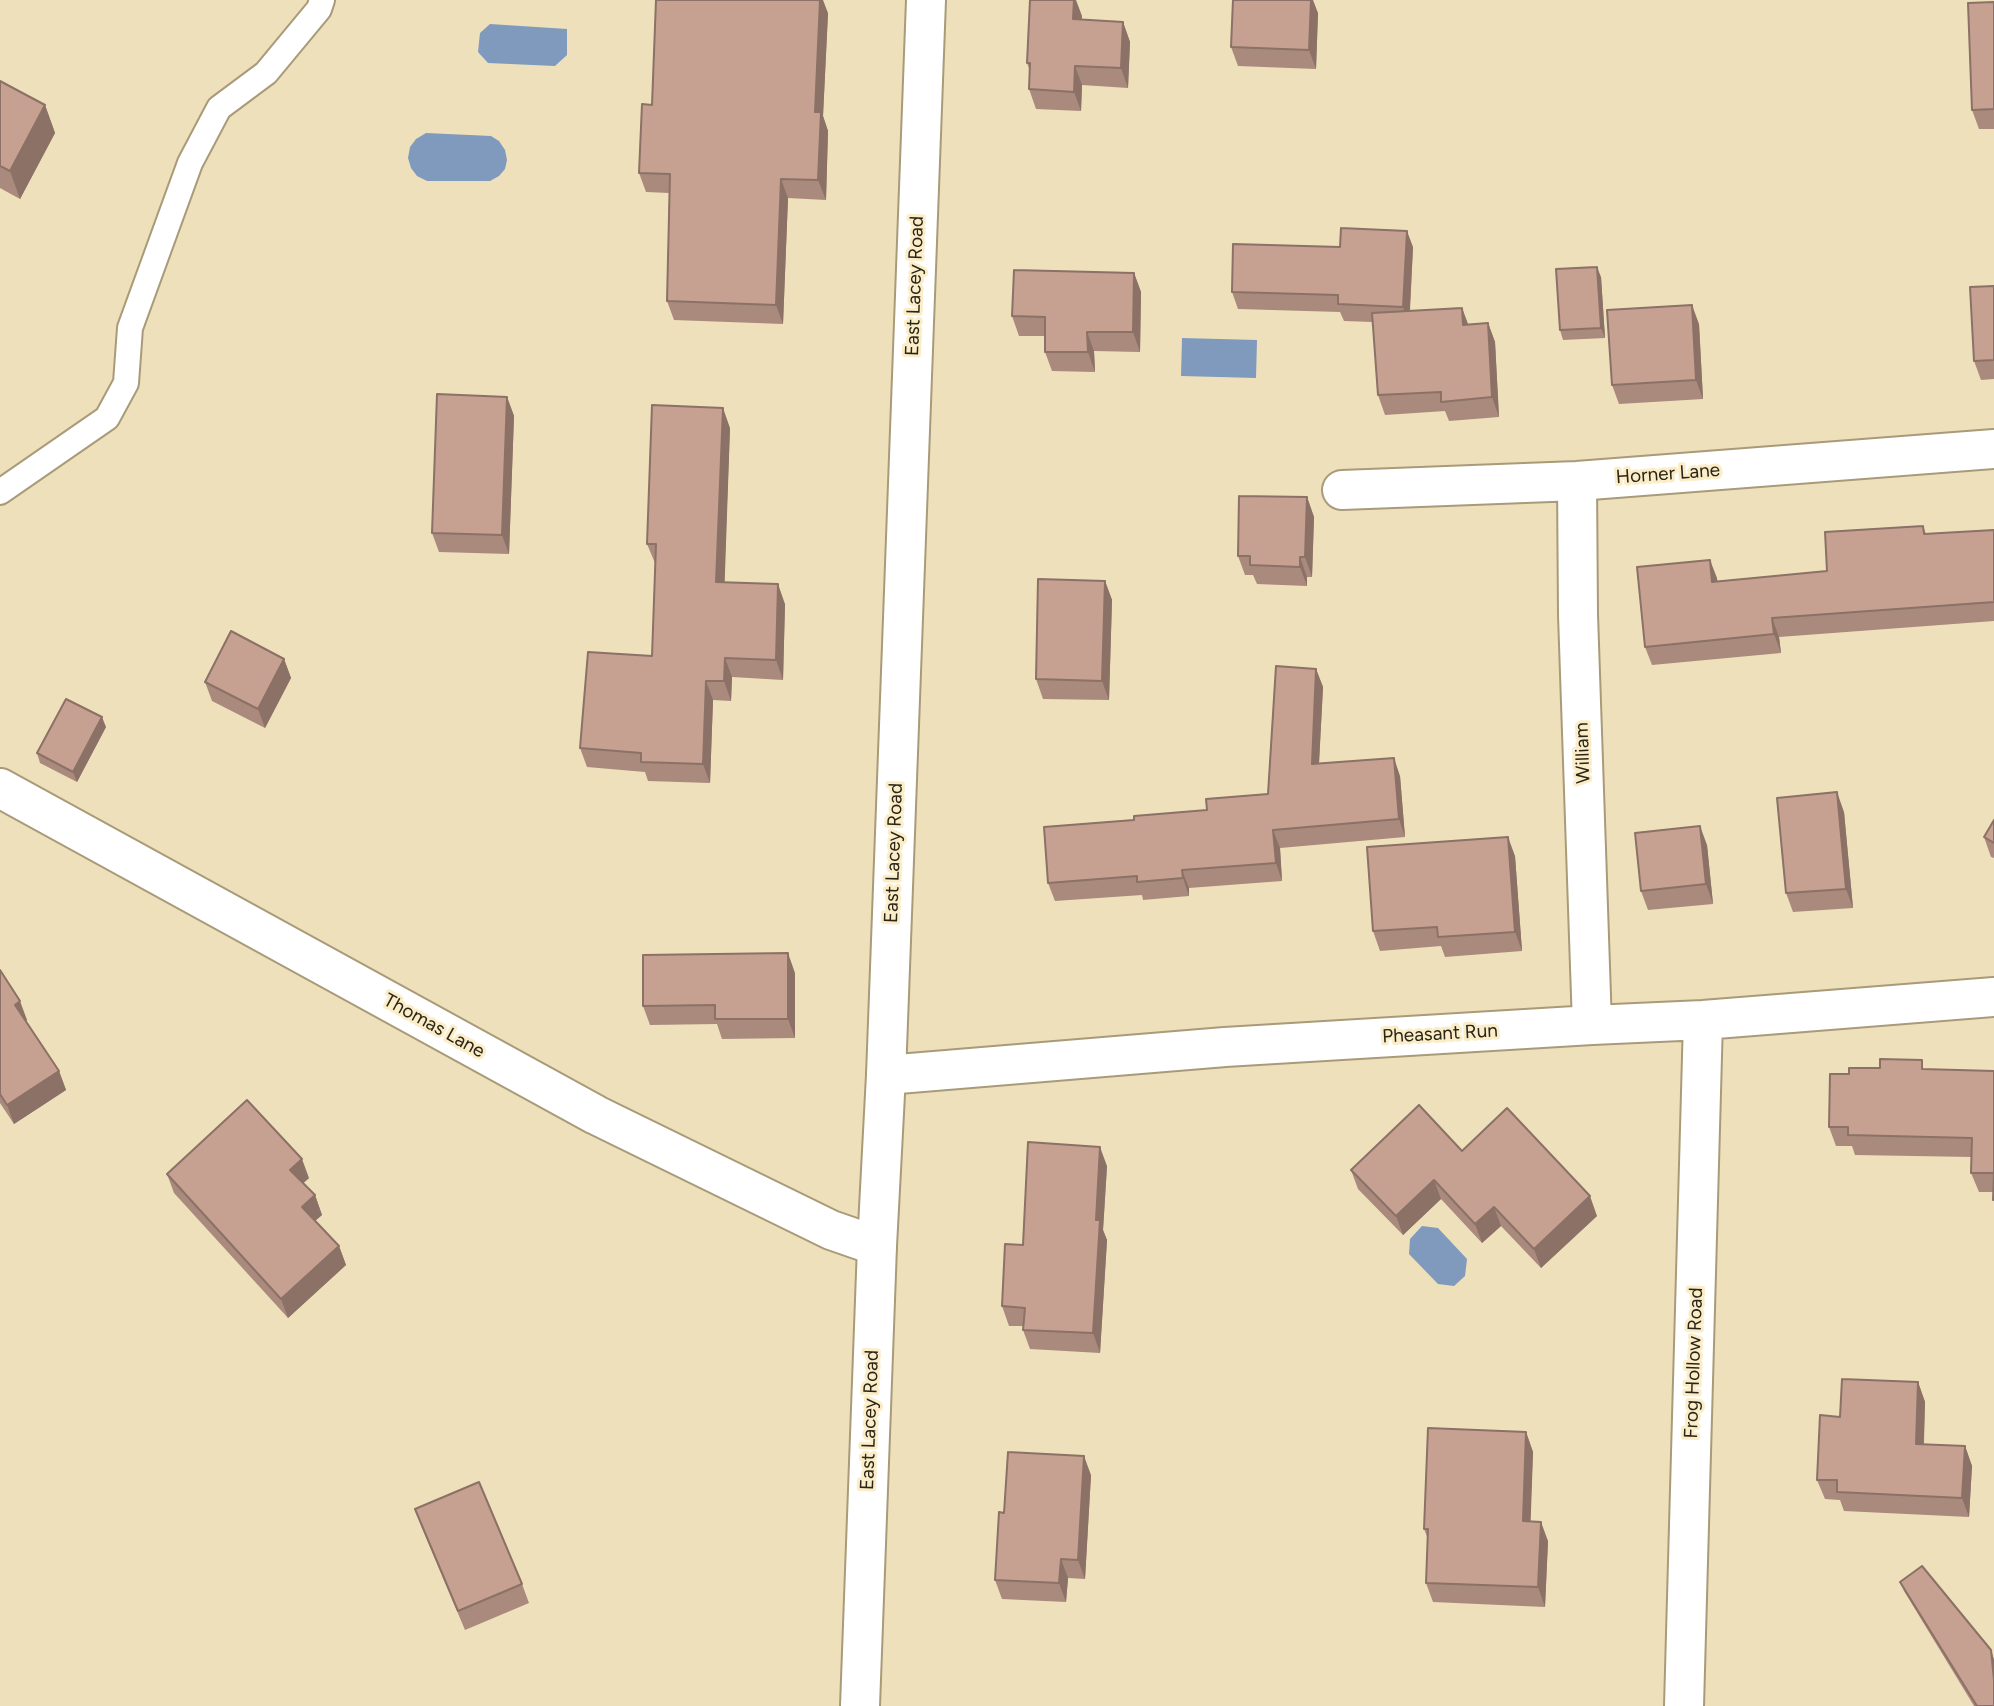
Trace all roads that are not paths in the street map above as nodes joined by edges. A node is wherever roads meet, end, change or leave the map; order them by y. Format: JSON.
{"nodes":[{"id":1,"x":322,"y":0,"type":"edge"},
{"id":2,"x":926,"y":0,"type":"edge"},
{"id":3,"x":1994,"y":449,"type":"edge"},
{"id":4,"x":1577,"y":481,"type":"junction"},
{"id":5,"x":1342,"y":490,"type":"dead end"},
{"id":6,"x":0,"y":492,"type":"edge"},
{"id":7,"x":0,"y":788,"type":"edge"},
{"id":8,"x":1994,"y":997,"type":"edge"},
{"id":9,"x":1703,"y":1020,"type":"junction"},
{"id":10,"x":1592,"y":1024,"type":"junction"},
{"id":11,"x":886,"y":1075,"type":"junction"},
{"id":12,"x":877,"y":1246,"type":"junction"},
{"id":13,"x":860,"y":1706,"type":"edge"},
{"id":14,"x":1684,"y":1706,"type":"edge"}],
"edges":[{"from":1,"to":6,"type":"lane"},
{"from":2,"to":11,"type":"street","name":"East Lacey Road"},
{"from":3,"to":4,"type":"street","name":"Horner Lane"},
{"from":4,"to":5,"type":"street","name":"Horner Lane"},
{"from":4,"to":10,"type":"street","name":"William"},
{"from":7,"to":12,"type":"street","name":"Thomas Lane"},
{"from":8,"to":9,"type":"street","name":"Pheasant Run"},
{"from":9,"to":10,"type":"street","name":"Pheasant Run"},
{"from":9,"to":14,"type":"street","name":"Frog Hollow Road"},
{"from":10,"to":11,"type":"street","name":"Pheasant Run"},
{"from":11,"to":12,"type":"street","name":"East Lacey Road"},
{"from":12,"to":13,"type":"street","name":"East Lacey Road"}]}
